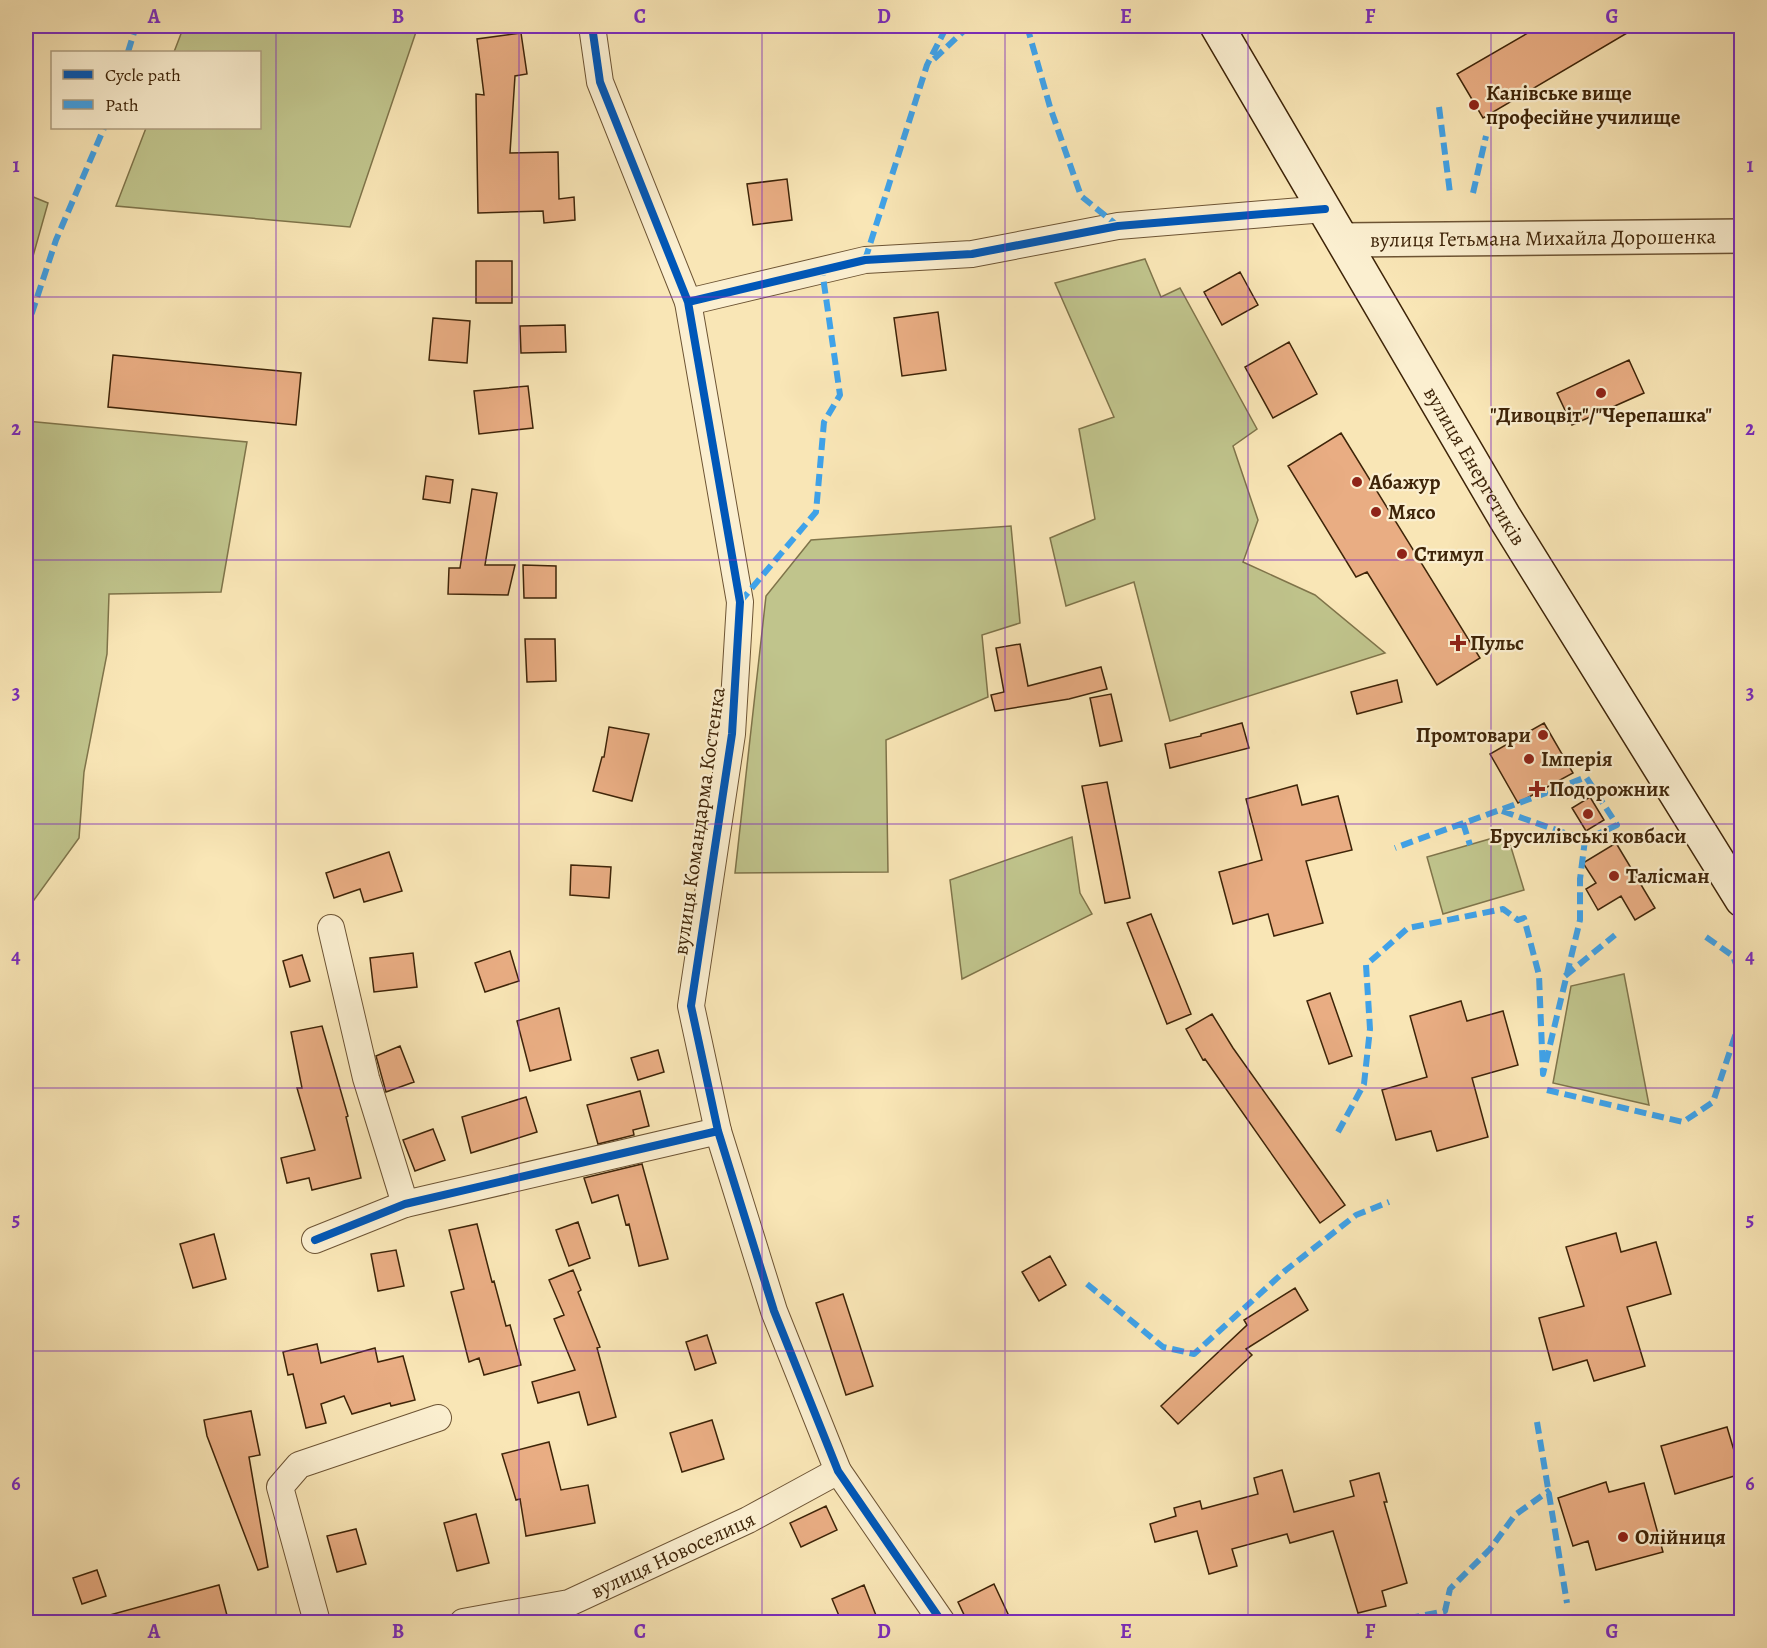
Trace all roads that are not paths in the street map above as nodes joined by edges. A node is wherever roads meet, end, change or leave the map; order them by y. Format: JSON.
{"nodes":[{"id":1,"x":592,"y":26,"type":"edge"},
{"id":2,"x":1217,"y":26,"type":"edge"},
{"id":3,"x":1325,"y":209,"type":"junction"},
{"id":4,"x":1742,"y":236,"type":"edge"},
{"id":5,"x":1343,"y":240,"type":"junction"},
{"id":6,"x":688,"y":302,"type":"junction"},
{"id":7,"x":1742,"y":900,"type":"edge"},
{"id":8,"x":331,"y":928,"type":"dead end"},
{"id":9,"x":718,"y":1131,"type":"junction"},
{"id":10,"x":405,"y":1204,"type":"junction"},
{"id":11,"x":315,"y":1240,"type":"dead end"},
{"id":12,"x":438,"y":1418,"type":"dead end"},
{"id":13,"x":838,"y":1471,"type":"junction"},
{"id":14,"x":317,"y":1623,"type":"edge"},
{"id":15,"x":463,"y":1623,"type":"edge"},
{"id":16,"x":942,"y":1623,"type":"edge"}],
"edges":[{"from":1,"to":6,"type":"street","name":"вулиця Командарма Костенка"},
{"from":2,"to":3,"type":"main road","name":"вулиця Енергетиків"},
{"from":3,"to":5,"type":"main road","name":"вулиця Енергетиків"},
{"from":3,"to":6,"type":"street"},
{"from":4,"to":5,"type":"main road","name":"вулиця Гетьмана Михайла Дорошенка"},
{"from":5,"to":7,"type":"main road","name":"вулиця Енергетиків"},
{"from":6,"to":9,"type":"street","name":"вулиця Командарма Костенка"},
{"from":8,"to":10,"type":"street"},
{"from":9,"to":10,"type":"street"},
{"from":9,"to":13,"type":"street","name":"вулиця Командарма Костенка"},
{"from":10,"to":11,"type":"street"},
{"from":12,"to":14,"type":"street"},
{"from":13,"to":15,"type":"street","name":"вулиця Новоселиця"},
{"from":13,"to":16,"type":"street","name":"вулиця Командарма Костенка"}]}
